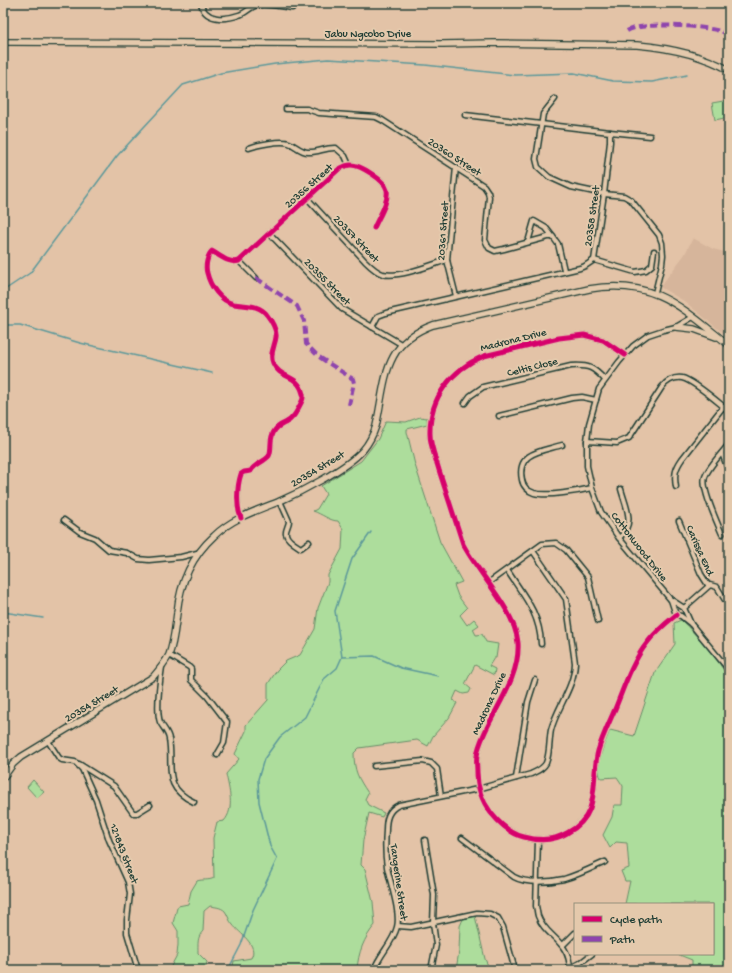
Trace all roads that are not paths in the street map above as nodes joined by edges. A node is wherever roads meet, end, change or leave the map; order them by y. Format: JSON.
{"nodes":[{"id":1,"x":201,"y":3,"type":"edge"},
{"id":2,"x":292,"y":8,"type":"dead end"},
{"id":3,"x":3,"y":42,"type":"edge"},
{"id":4,"x":729,"y":70,"type":"edge"},
{"id":5,"x":555,"y":99,"type":"dead end"},
{"id":6,"x":286,"y":109,"type":"dead end"},
{"id":7,"x":465,"y":115,"type":"dead end"},
{"id":8,"x":541,"y":124,"type":"junction"},
{"id":9,"x":610,"y":132,"type":"junction"},
{"id":10,"x":650,"y":136,"type":"dead end"},
{"id":11,"x":248,"y":148,"type":"dead end"},
{"id":12,"x":349,"y":165,"type":"junction"},
{"id":13,"x":456,"y":167,"type":"junction"},
{"id":14,"x":604,"y":194,"type":"junction"},
{"id":15,"x":307,"y":198,"type":"junction"},
{"id":16,"x":374,"y":228,"type":"dead end"},
{"id":17,"x":270,"y":234,"type":"junction"},
{"id":18,"x":553,"y":237,"type":"junction"},
{"id":19,"x":528,"y":242,"type":"junction"},
{"id":20,"x":654,"y":251,"type":"dead end"},
{"id":21,"x":447,"y":260,"type":"junction"},
{"id":22,"x":594,"y":260,"type":"junction"},
{"id":23,"x":239,"y":261,"type":"junction"},
{"id":24,"x":564,"y":270,"type":"junction"},
{"id":25,"x":256,"y":278,"type":"dead end"},
{"id":26,"x":655,"y":293,"type":"junction"},
{"id":27,"x":456,"y":296,"type":"junction"},
{"id":28,"x":692,"y":317,"type":"junction"},
{"id":29,"x":372,"y":327,"type":"junction"},
{"id":30,"x":676,"y":327,"type":"junction"},
{"id":31,"x":723,"y":340,"type":"junction"},
{"id":32,"x":402,"y":344,"type":"junction"},
{"id":33,"x":729,"y":345,"type":"edge"},
{"id":34,"x":625,"y":355,"type":"junction"},
{"id":35,"x":605,"y":380,"type":"junction"},
{"id":36,"x":596,"y":400,"type":"junction"},
{"id":37,"x":465,"y":403,"type":"dead end"},
{"id":38,"x":723,"y":407,"type":"junction"},
{"id":39,"x":729,"y":411,"type":"edge"},
{"id":40,"x":499,"y":416,"type":"dead end"},
{"id":41,"x":587,"y":441,"type":"junction"},
{"id":42,"x":729,"y":444,"type":"edge"},
{"id":43,"x":562,"y":445,"type":"dead end"},
{"id":44,"x":722,"y":453,"type":"junction"},
{"id":45,"x":729,"y":472,"type":"edge"},
{"id":46,"x":676,"y":487,"type":"dead end"},
{"id":47,"x":592,"y":488,"type":"junction"},
{"id":48,"x":621,"y":489,"type":"dead end"},
{"id":49,"x":280,"y":501,"type":"junction"},
{"id":50,"x":241,"y":518,"type":"junction"},
{"id":51,"x":64,"y":520,"type":"dead end"},
{"id":52,"x":679,"y":521,"type":"dead end"},
{"id":53,"x":722,"y":534,"type":"dead end"},
{"id":54,"x":619,"y":538,"type":"junction"},
{"id":55,"x":309,"y":542,"type":"dead end"},
{"id":56,"x":533,"y":550,"type":"junction"},
{"id":57,"x":198,"y":553,"type":"junction"},
{"id":58,"x":507,"y":570,"type":"junction"},
{"id":59,"x":488,"y":583,"type":"junction"},
{"id":60,"x":708,"y":585,"type":"junction"},
{"id":61,"x":670,"y":599,"type":"junction"},
{"id":62,"x":729,"y":603,"type":"edge"},
{"id":63,"x":684,"y":609,"type":"junction"},
{"id":64,"x":678,"y":614,"type":"junction"},
{"id":65,"x":598,"y":621,"type":"dead end"},
{"id":66,"x":691,"y":624,"type":"junction"},
{"id":67,"x":541,"y":644,"type":"dead end"},
{"id":68,"x":169,"y":655,"type":"junction"},
{"id":69,"x":162,"y":666,"type":"junction"},
{"id":70,"x":729,"y":670,"type":"edge"},
{"id":71,"x":535,"y":680,"type":"dead end"},
{"id":72,"x":48,"y":741,"type":"junction"},
{"id":73,"x":217,"y":755,"type":"dead end"},
{"id":74,"x":77,"y":763,"type":"junction"},
{"id":75,"x":374,"y":766,"type":"dead end"},
{"id":76,"x":3,"y":778,"type":"edge"},
{"id":77,"x":516,"y":778,"type":"junction"},
{"id":78,"x":478,"y":789,"type":"junction"},
{"id":79,"x":441,"y":796,"type":"junction"},
{"id":80,"x":194,"y":802,"type":"dead end"},
{"id":81,"x":150,"y":805,"type":"dead end"},
{"id":82,"x":462,"y":838,"type":"dead end"},
{"id":83,"x":425,"y":840,"type":"dead end"},
{"id":84,"x":538,"y":840,"type":"junction"},
{"id":85,"x":605,"y":862,"type":"dead end"},
{"id":86,"x":537,"y":881,"type":"junction"},
{"id":87,"x":433,"y":923,"type":"junction"},
{"id":88,"x":398,"y":926,"type":"junction"},
{"id":89,"x":574,"y":934,"type":"edge"},
{"id":90,"x":562,"y":945,"type":"junction"},
{"id":91,"x":591,"y":955,"type":"edge"},
{"id":92,"x":570,"y":969,"type":"edge"},
{"id":93,"x":138,"y":970,"type":"edge"},
{"id":94,"x":374,"y":970,"type":"edge"},
{"id":95,"x":431,"y":970,"type":"edge"},
{"id":96,"x":515,"y":970,"type":"edge"}],
"edges":[{"from":1,"to":2,"type":"street"},
{"from":3,"to":4,"type":"street","name":"Jabu Ngcobo Drive"},
{"from":5,"to":8,"type":"street"},
{"from":6,"to":13,"type":"street","name":"20360 Street"},
{"from":7,"to":8,"type":"street"},
{"from":8,"to":9,"type":"street"},
{"from":8,"to":14,"type":"street"},
{"from":9,"to":10,"type":"street"},
{"from":9,"to":14,"type":"street","name":"20358 Street"},
{"from":11,"to":12,"type":"street"},
{"from":12,"to":15,"type":"street","name":"20356 Street"},
{"from":12,"to":16,"type":"street","name":"20356 Street"},
{"from":13,"to":19,"type":"street","name":"20360 Street"},
{"from":13,"to":21,"type":"street","name":"20361 Street"},
{"from":14,"to":22,"type":"street","name":"20358 Street"},
{"from":14,"to":26,"type":"street"},
{"from":15,"to":17,"type":"street","name":"20356 Street"},
{"from":15,"to":21,"type":"street","name":"20357 Street"},
{"from":17,"to":23,"type":"street","name":"20356 Street"},
{"from":17,"to":29,"type":"street","name":"20355 Street"},
{"from":18,"to":19,"type":"street","name":"20360 Street"},
{"from":18,"to":19,"type":"street"},
{"from":18,"to":24,"type":"street"},
{"from":20,"to":22,"type":"street"},
{"from":21,"to":27,"type":"street","name":"20361 Street"},
{"from":22,"to":24,"type":"street","name":"20358 Street"},
{"from":23,"to":25,"type":"street"},
{"from":23,"to":50,"type":"street"},
{"from":24,"to":27,"type":"street","name":"20358 Street"},
{"from":26,"to":28,"type":"street","name":"20354 Street"},
{"from":26,"to":32,"type":"street","name":"20354 Street"},
{"from":27,"to":29,"type":"street","name":"20358 Street"},
{"from":28,"to":30,"type":"street","name":"Cottonwood Drive"},
{"from":28,"to":31,"type":"street","name":"20354 Street"},
{"from":29,"to":32,"type":"street","name":"20355 Street"},
{"from":30,"to":31,"type":"street"},
{"from":30,"to":34,"type":"street","name":"Cottonwood Drive"},
{"from":31,"to":33,"type":"street"},
{"from":32,"to":49,"type":"street","name":"20354 Street"},
{"from":34,"to":35,"type":"street","name":"Cottonwood Drive"},
{"from":34,"to":59,"type":"street","name":"Madrona Drive"},
{"from":35,"to":36,"type":"street","name":"Cottonwood Drive"},
{"from":35,"to":37,"type":"street","name":"Celtis Close"},
{"from":36,"to":40,"type":"street"},
{"from":36,"to":41,"type":"street","name":"Cottonwood Drive"},
{"from":38,"to":39,"type":"street"},
{"from":38,"to":41,"type":"street"},
{"from":38,"to":46,"type":"street"},
{"from":41,"to":47,"type":"street","name":"Cottonwood Drive"},
{"from":42,"to":44,"type":"street"},
{"from":43,"to":47,"type":"street"},
{"from":44,"to":45,"type":"street"},
{"from":44,"to":53,"type":"street"},
{"from":47,"to":54,"type":"street","name":"Cottonwood Drive"},
{"from":48,"to":54,"type":"street"},
{"from":49,"to":50,"type":"street","name":"20354 Street"},
{"from":49,"to":55,"type":"street"},
{"from":50,"to":57,"type":"street","name":"20354 Street"},
{"from":51,"to":57,"type":"street"},
{"from":52,"to":60,"type":"street","name":"Carissa End"},
{"from":54,"to":61,"type":"street","name":"Cottonwood Drive"},
{"from":56,"to":58,"type":"street"},
{"from":56,"to":65,"type":"street"},
{"from":56,"to":77,"type":"street","name":"Tangerine Street"},
{"from":57,"to":68,"type":"street","name":"20354 Street"},
{"from":58,"to":59,"type":"street"},
{"from":58,"to":67,"type":"street"},
{"from":59,"to":78,"type":"street","name":"Madrona Drive"},
{"from":60,"to":62,"type":"street"},
{"from":60,"to":63,"type":"street"},
{"from":61,"to":63,"type":"street","name":"Cottonwood Drive"},
{"from":61,"to":64,"type":"street","name":"Cottonwood Drive"},
{"from":63,"to":64,"type":"street"},
{"from":63,"to":64,"type":"street"},
{"from":63,"to":66,"type":"street","name":"Cottonwood Drive"},
{"from":64,"to":66,"type":"street","name":"Cottonwood Drive"},
{"from":64,"to":84,"type":"street","name":"Madrona Drive"},
{"from":66,"to":70,"type":"street","name":"Cottonwood Drive"},
{"from":68,"to":69,"type":"street","name":"20354 Street"},
{"from":68,"to":73,"type":"street"},
{"from":69,"to":72,"type":"street","name":"20354 Street"},
{"from":69,"to":80,"type":"street"},
{"from":71,"to":77,"type":"street"},
{"from":72,"to":74,"type":"street"},
{"from":72,"to":76,"type":"street","name":"20354 Street"},
{"from":74,"to":81,"type":"street"},
{"from":74,"to":93,"type":"street","name":"121843 Street"},
{"from":75,"to":79,"type":"street"},
{"from":77,"to":78,"type":"street","name":"Tangerine Street"},
{"from":78,"to":79,"type":"street","name":"Tangerine Street"},
{"from":78,"to":84,"type":"street","name":"Madrona Drive"},
{"from":79,"to":88,"type":"street","name":"Tangerine Street"},
{"from":82,"to":86,"type":"street"},
{"from":83,"to":87,"type":"street"},
{"from":84,"to":86,"type":"street"},
{"from":85,"to":86,"type":"street"},
{"from":86,"to":90,"type":"street"},
{"from":87,"to":88,"type":"street"},
{"from":87,"to":95,"type":"street"},
{"from":87,"to":96,"type":"street"},
{"from":88,"to":94,"type":"street","name":"Tangerine Street"},
{"from":89,"to":90,"type":"street"},
{"from":90,"to":92,"type":"street"},
{"from":91,"to":92,"type":"street"}]}
